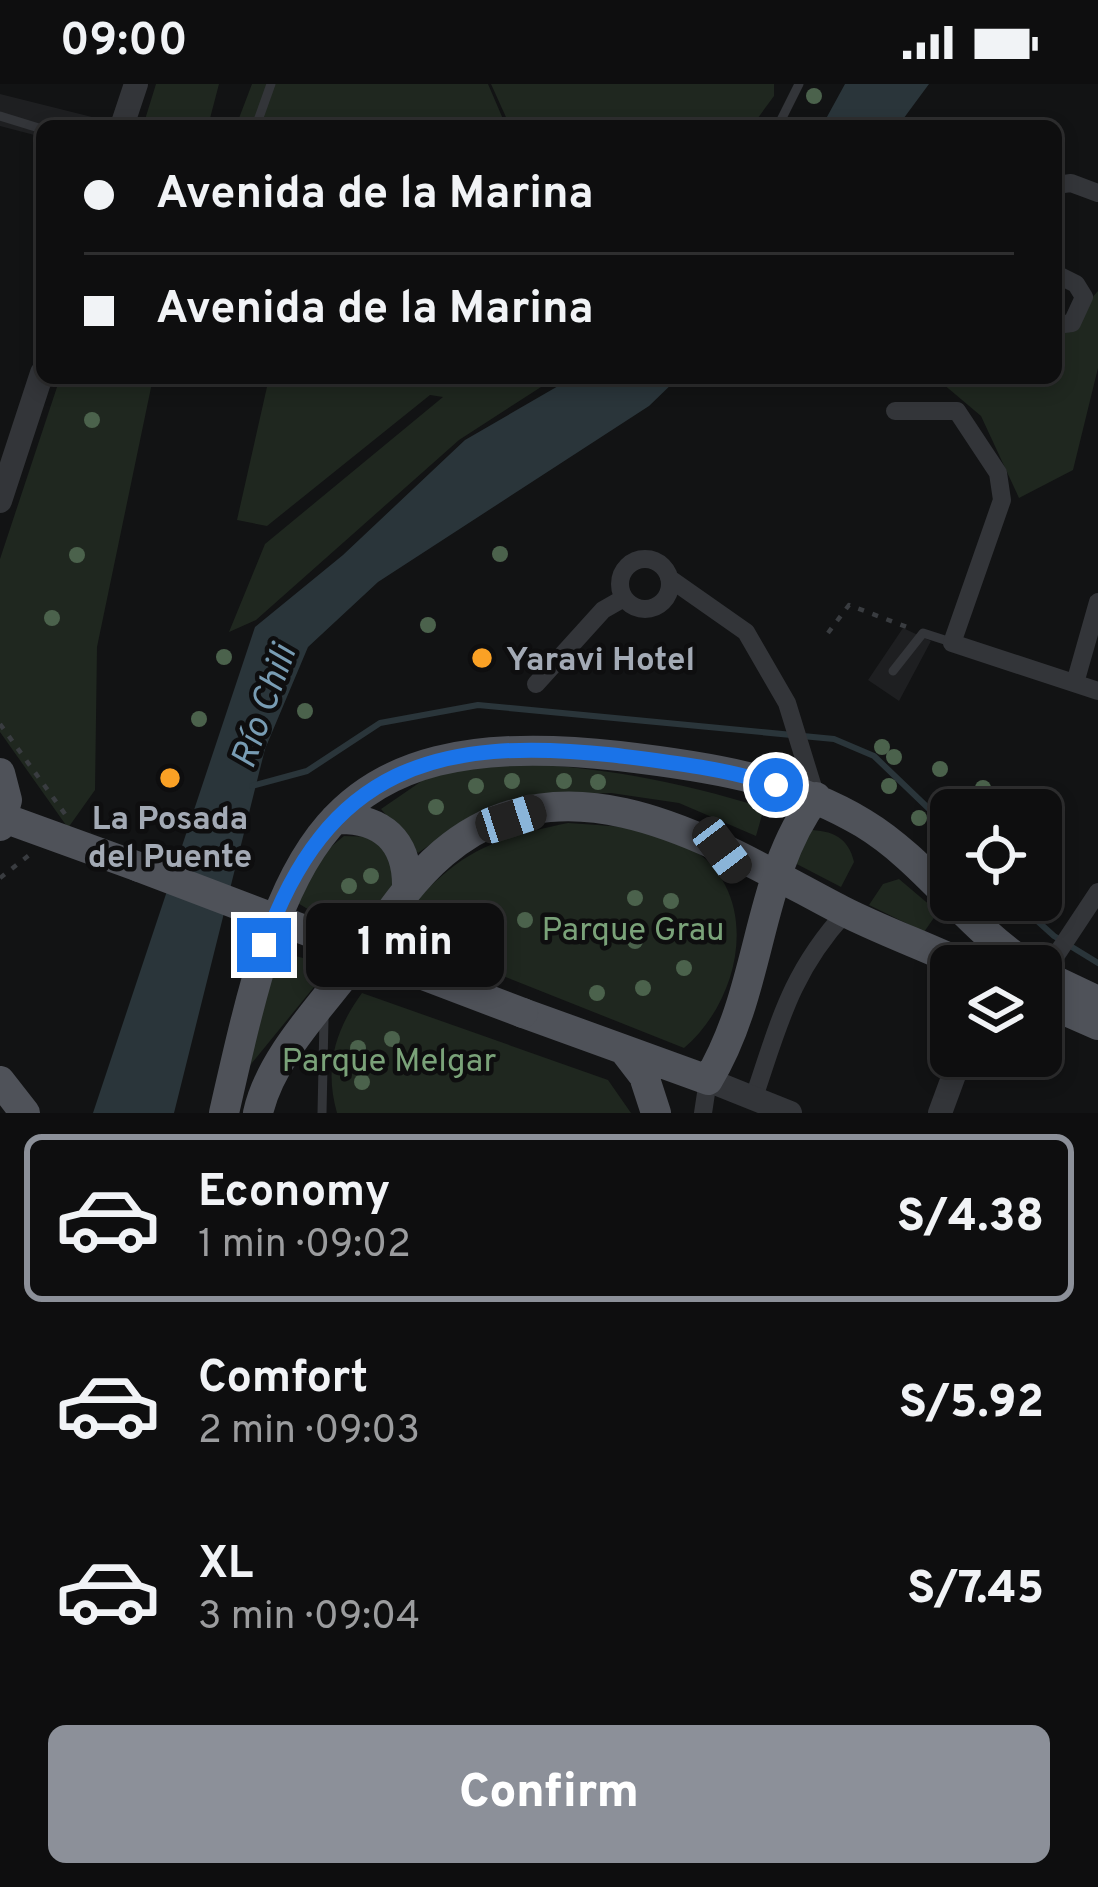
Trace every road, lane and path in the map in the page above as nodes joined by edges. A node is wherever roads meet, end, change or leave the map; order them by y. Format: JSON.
{"nodes":[{"id":1,"x":136,"y":84,"type":"edge"},
{"id":2,"x":271,"y":84,"type":"edge"},
{"id":3,"x":799,"y":84,"type":"edge"},
{"id":4,"x":0,"y":116,"type":"edge"},
{"id":5,"x":124,"y":120,"type":"edge"},
{"id":6,"x":258,"y":120,"type":"edge"},
{"id":7,"x":781,"y":120,"type":"edge"},
{"id":8,"x":36,"y":127,"type":"edge"},
{"id":9,"x":1062,"y":184,"type":"edge"},
{"id":10,"x":1098,"y":193,"type":"edge"},
{"id":11,"x":1062,"y":277,"type":"edge"},
{"id":12,"x":1062,"y":324,"type":"edge"},
{"id":13,"x":38,"y":384,"type":"edge"},
{"id":14,"x":896,"y":411,"type":"dead end"},
{"id":15,"x":0,"y":502,"type":"edge"},
{"id":16,"x":669,"y":578,"type":"junction"},
{"id":17,"x":625,"y":598,"type":"junction"},
{"id":18,"x":1098,"y":602,"type":"edge"},
{"id":19,"x":828,"y":633,"type":"dead end"},
{"id":20,"x":923,"y":633,"type":"junction"},
{"id":21,"x":952,"y":643,"type":"junction"},
{"id":22,"x":893,"y":671,"type":"dead end"},
{"id":23,"x":1075,"y":683,"type":"junction"},
{"id":24,"x":536,"y":684,"type":"dead end"},
{"id":25,"x":1098,"y":691,"type":"edge"},
{"id":26,"x":0,"y":724,"type":"edge"},
{"id":27,"x":0,"y":773,"type":"edge"},
{"id":28,"x":816,"y":797,"type":"junction"},
{"id":29,"x":68,"y":819,"type":"dead end"},
{"id":30,"x":335,"y":819,"type":"junction"},
{"id":31,"x":2,"y":822,"type":"edge"},
{"id":32,"x":712,"y":842,"type":"junction"},
{"id":33,"x":39,"y":845,"type":"dead end"},
{"id":34,"x":776,"y":875,"type":"junction"},
{"id":35,"x":0,"y":878,"type":"edge"},
{"id":36,"x":407,"y":889,"type":"junction"},
{"id":37,"x":1098,"y":892,"type":"edge"},
{"id":38,"x":846,"y":912,"type":"junction"},
{"id":39,"x":1001,"y":945,"type":"edge"},
{"id":40,"x":1062,"y":946,"type":"edge"},
{"id":41,"x":930,"y":949,"type":"edge"},
{"id":42,"x":760,"y":950,"type":"junction"},
{"id":43,"x":1062,"y":985,"type":"edge"},
{"id":44,"x":1062,"y":993,"type":"edge"},
{"id":45,"x":1098,"y":1001,"type":"edge"},
{"id":46,"x":326,"y":1002,"type":"junction"},
{"id":47,"x":1098,"y":1025,"type":"edge"},
{"id":48,"x":623,"y":1049,"type":"junction"},
{"id":49,"x":953,"y":1077,"type":"edge"},
{"id":50,"x":708,"y":1081,"type":"junction"},
{"id":51,"x":0,"y":1082,"type":"edge"},
{"id":52,"x":753,"y":1100,"type":"junction"},
{"id":53,"x":25,"y":1113,"type":"edge"},
{"id":54,"x":224,"y":1113,"type":"edge"},
{"id":55,"x":258,"y":1113,"type":"edge"},
{"id":56,"x":322,"y":1113,"type":"edge"},
{"id":57,"x":656,"y":1113,"type":"edge"},
{"id":58,"x":668,"y":1113,"type":"edge"},
{"id":59,"x":684,"y":1113,"type":"edge"},
{"id":60,"x":703,"y":1113,"type":"edge"},
{"id":61,"x":790,"y":1113,"type":"edge"},
{"id":62,"x":940,"y":1113,"type":"edge"}],
"edges":[{"from":1,"to":5,"type":"street"},
{"from":2,"to":6,"type":"lane"},
{"from":3,"to":7,"type":"lane"},
{"from":4,"to":8,"type":"lane"},
{"from":9,"to":10,"type":"street"},
{"from":11,"to":12,"type":"street"},
{"from":13,"to":15,"type":"street"},
{"from":14,"to":21,"type":"street"},
{"from":16,"to":17,"type":"street"},
{"from":16,"to":17,"type":"street"},
{"from":16,"to":28,"type":"street"},
{"from":17,"to":24,"type":"street"},
{"from":18,"to":23,"type":"street"},
{"from":19,"to":20,"type":"path"},
{"from":20,"to":21,"type":"lane"},
{"from":20,"to":22,"type":"lane"},
{"from":21,"to":23,"type":"street"},
{"from":23,"to":25,"type":"street"},
{"from":26,"to":29,"type":"path"},
{"from":27,"to":31,"type":"main road"},
{"from":28,"to":30,"type":"main road"},
{"from":28,"to":34,"type":"main road"},
{"from":28,"to":39,"type":"main road"},
{"from":30,"to":36,"type":"main road"},
{"from":30,"to":54,"type":"main road"},
{"from":31,"to":48,"type":"main road","bridge":true},
{"from":32,"to":34,"type":"main road"},
{"from":32,"to":36,"type":"main road"},
{"from":32,"to":42,"type":"main road"},
{"from":33,"to":35,"type":"path"},
{"from":34,"to":38,"type":"main road"},
{"from":34,"to":42,"type":"main road"},
{"from":36,"to":46,"type":"main road"},
{"from":37,"to":40,"type":"street"},
{"from":38,"to":41,"type":"main road"},
{"from":38,"to":52,"type":"street"},
{"from":42,"to":50,"type":"main road"},
{"from":43,"to":45,"type":"main road"},
{"from":44,"to":47,"type":"main road"},
{"from":46,"to":55,"type":"main road"},
{"from":46,"to":56,"type":"lane"},
{"from":48,"to":50,"type":"main road"},
{"from":48,"to":57,"type":"main road"},
{"from":49,"to":62,"type":"street"},
{"from":50,"to":52,"type":"street"},
{"from":50,"to":60,"type":"street"},
{"from":51,"to":53,"type":"main road"},
{"from":52,"to":61,"type":"street"},
{"from":58,"to":59,"type":"main road"}]}
